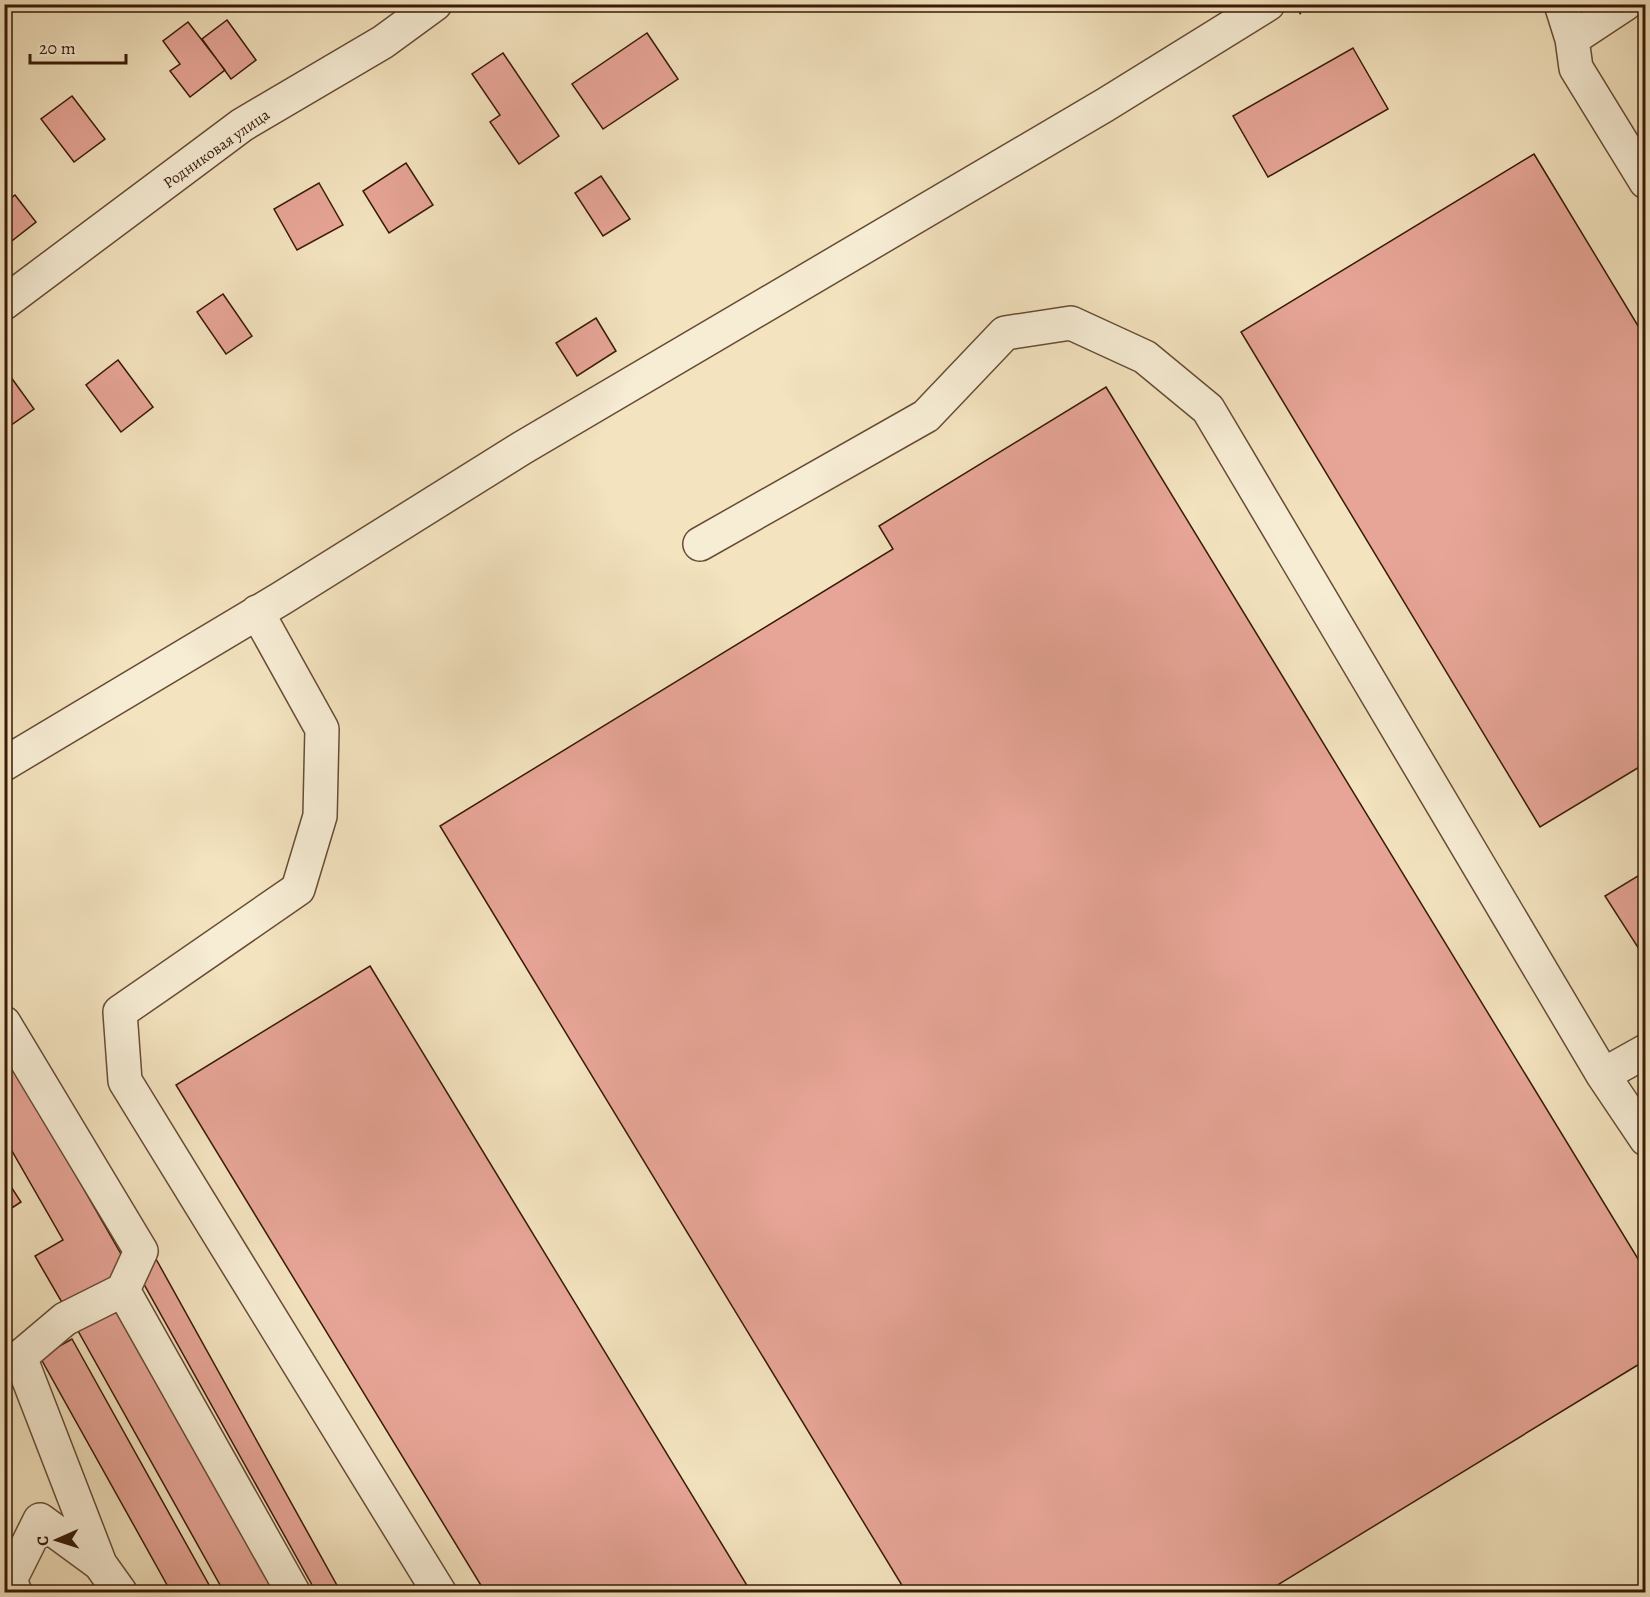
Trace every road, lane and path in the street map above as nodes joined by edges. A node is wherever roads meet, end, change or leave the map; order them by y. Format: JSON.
{"nodes":[{"id":1,"x":435,"y":4,"type":"edge"},
{"id":2,"x":1268,"y":4,"type":"edge"},
{"id":3,"x":1561,"y":4,"type":"edge"},
{"id":4,"x":1625,"y":4,"type":"edge"},
{"id":5,"x":1572,"y":39,"type":"junction"},
{"id":6,"x":1646,"y":182,"type":"edge"},
{"id":7,"x":4,"y":303,"type":"edge"},
{"id":8,"x":700,"y":544,"type":"dead end"},
{"id":9,"x":257,"y":612,"type":"junction"},
{"id":10,"x":4,"y":764,"type":"edge"},
{"id":11,"x":4,"y":1023,"type":"edge"},
{"id":12,"x":1646,"y":1051,"type":"edge"},
{"id":13,"x":1603,"y":1075,"type":"junction"},
{"id":14,"x":1646,"y":1139,"type":"edge"},
{"id":15,"x":123,"y":1290,"type":"junction"},
{"id":16,"x":100,"y":1564,"type":"junction"},
{"id":17,"x":15,"y":1593,"type":"edge"},
{"id":18,"x":120,"y":1593,"type":"edge"},
{"id":19,"x":293,"y":1593,"type":"edge"},
{"id":20,"x":439,"y":1593,"type":"edge"}],
"edges":[{"from":1,"to":7,"type":"street","name":"Родниковая улица"},
{"from":2,"to":9,"type":"street"},
{"from":3,"to":5,"type":"street"},
{"from":4,"to":5,"type":"street"},
{"from":5,"to":6,"type":"street"},
{"from":8,"to":13,"type":"street"},
{"from":9,"to":10,"type":"street"},
{"from":9,"to":20,"type":"street"},
{"from":11,"to":15,"type":"street"},
{"from":12,"to":13,"type":"street"},
{"from":13,"to":14,"type":"street"},
{"from":15,"to":16,"type":"street"},
{"from":15,"to":19,"type":"street"},
{"from":16,"to":17,"type":"street"},
{"from":16,"to":18,"type":"street"}]}
